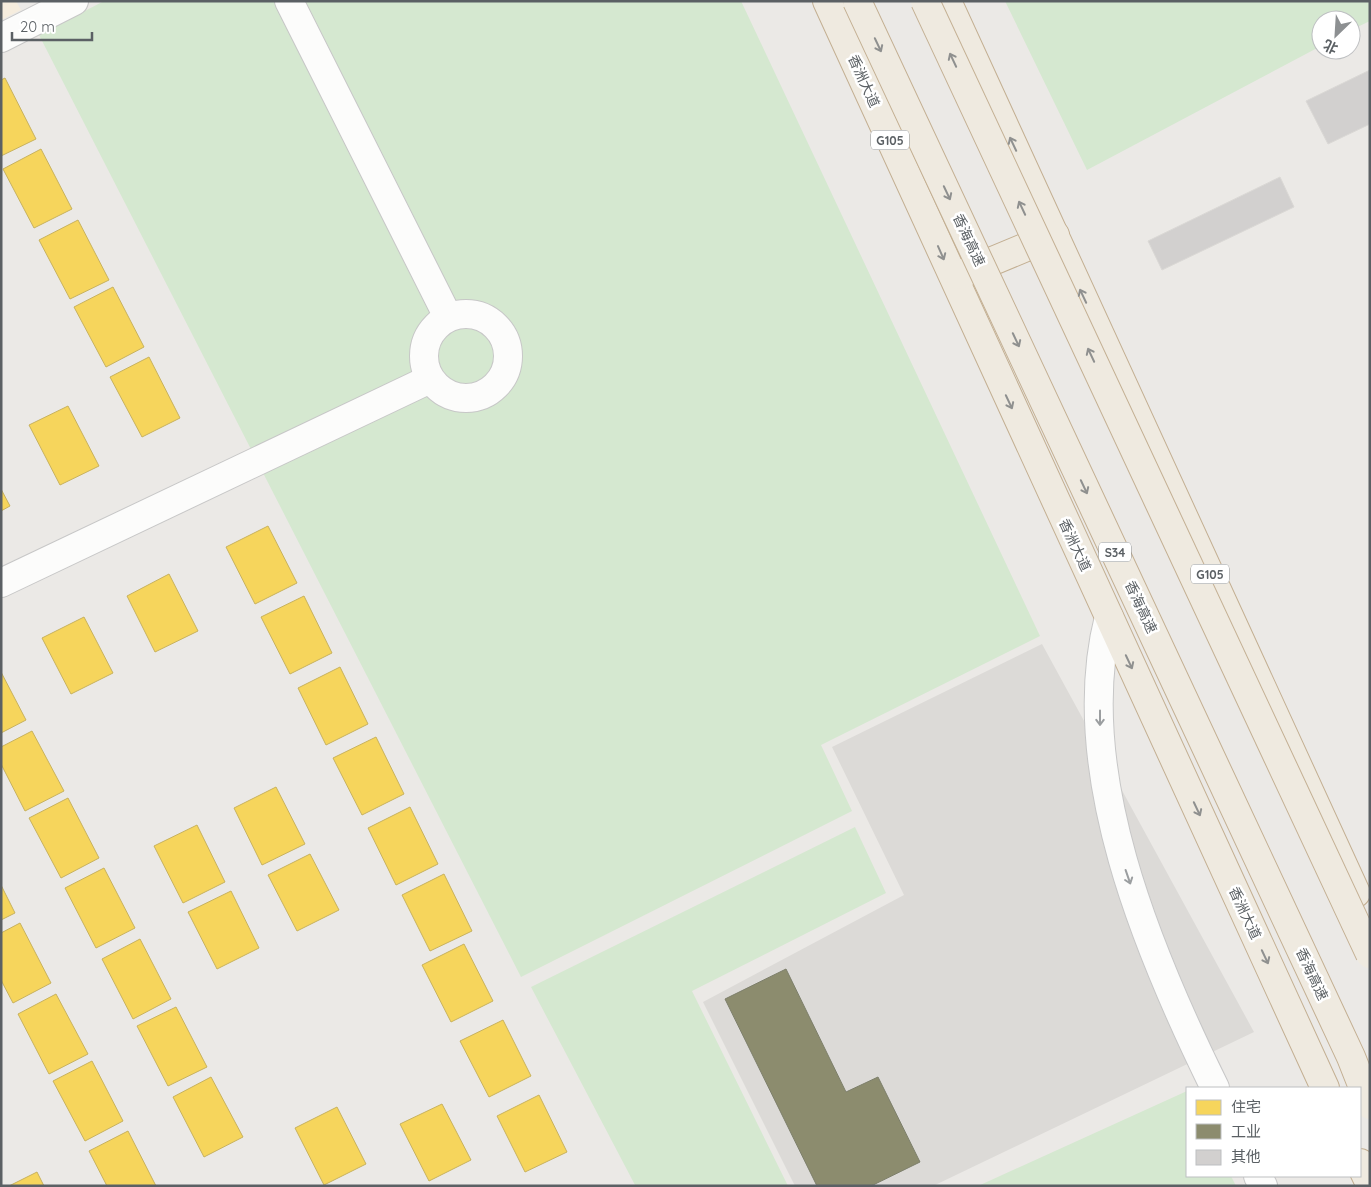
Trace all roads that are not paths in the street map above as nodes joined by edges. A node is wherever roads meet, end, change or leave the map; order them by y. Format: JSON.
{"nodes":[{"id":1,"x":74,"y":1,"type":"edge"},
{"id":2,"x":289,"y":1,"type":"edge"},
{"id":3,"x":828,"y":1,"type":"edge"},
{"id":4,"x":857,"y":1,"type":"edge"},
{"id":5,"x":925,"y":1,"type":"edge"},
{"id":6,"x":947,"y":1,"type":"edge"},
{"id":7,"x":1,"y":38,"type":"edge"},
{"id":8,"x":1055,"y":236,"type":"junction"},
{"id":9,"x":952,"y":278,"type":"junction"},
{"id":10,"x":448,"y":318,"type":"junction"},
{"id":11,"x":430,"y":378,"type":"junction"},
{"id":12,"x":1,"y":583,"type":"edge"},
{"id":13,"x":1109,"y":617,"type":"junction"},
{"id":14,"x":1368,"y":918,"type":"edge"},
{"id":15,"x":1370,"y":954,"type":"edge"},
{"id":16,"x":1214,"y":1087,"type":"edge"},
{"id":17,"x":1326,"y":1087,"type":"edge"},
{"id":18,"x":1370,"y":1105,"type":"edge"},
{"id":19,"x":1361,"y":1165,"type":"edge"},
{"id":20,"x":1370,"y":1184,"type":"edge"}],
"edges":[{"from":1,"to":7,"type":"street"},
{"from":2,"to":10,"type":"street"},
{"from":3,"to":9,"type":"highway","name":"香洲大道","number":"G105","one_way":true},
{"from":4,"to":18,"type":"highway","name":"香海高速","number":"S34","one_way":true,"bridge":true},
{"from":15,"to":5,"type":"highway","one_way":true,"bridge":true},
{"from":8,"to":6,"type":"highway","number":"G105","one_way":true},
{"from":8,"to":9,"type":"highway"},
{"from":14,"to":8,"type":"highway","number":"G105","one_way":true},
{"from":9,"to":13,"type":"highway","name":"香洲大道","number":"G105","one_way":true},
{"from":10,"to":11,"type":"street"},
{"from":10,"to":11,"type":"street"},
{"from":11,"to":12,"type":"street"},
{"from":13,"to":16,"type":"street","one_way":true},
{"from":13,"to":17,"type":"highway","name":"香洲大道","number":"G105","one_way":true},
{"from":19,"to":20,"type":"highway"}]}
